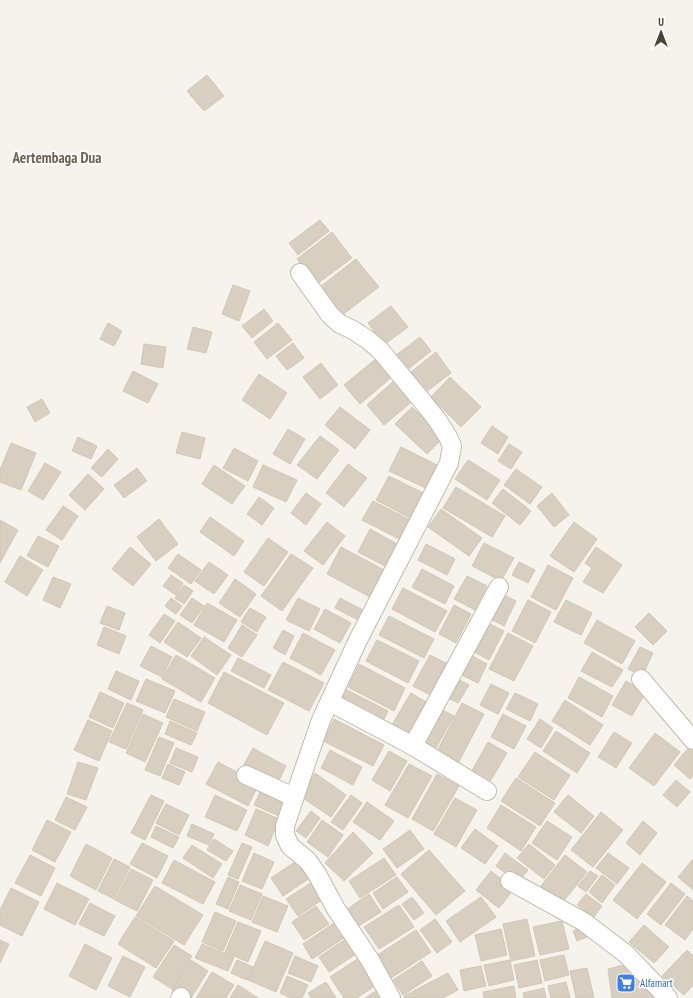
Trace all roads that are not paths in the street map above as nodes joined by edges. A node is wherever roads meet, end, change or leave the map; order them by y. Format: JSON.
{"nodes":[{"id":1,"x":300,"y":273,"type":"dead end"},
{"id":2,"x":499,"y":587,"type":"dead end"},
{"id":3,"x":641,"y":679,"type":"dead end"},
{"id":4,"x":330,"y":702,"type":"junction"},
{"id":5,"x":693,"y":740,"type":"edge"},
{"id":6,"x":413,"y":746,"type":"junction"},
{"id":7,"x":246,"y":775,"type":"dead end"},
{"id":8,"x":487,"y":791,"type":"dead end"},
{"id":9,"x":294,"y":797,"type":"junction"},
{"id":10,"x":510,"y":881,"type":"dead end"},
{"id":11,"x":391,"y":998,"type":"edge"},
{"id":12,"x":668,"y":998,"type":"edge"}],
"edges":[{"from":1,"to":4,"type":"street"},
{"from":2,"to":6,"type":"street"},
{"from":3,"to":5,"type":"street"},
{"from":4,"to":6,"type":"street"},
{"from":4,"to":9,"type":"street"},
{"from":6,"to":8,"type":"street"},
{"from":7,"to":9,"type":"street"},
{"from":9,"to":11,"type":"street"},
{"from":10,"to":12,"type":"street"}]}
